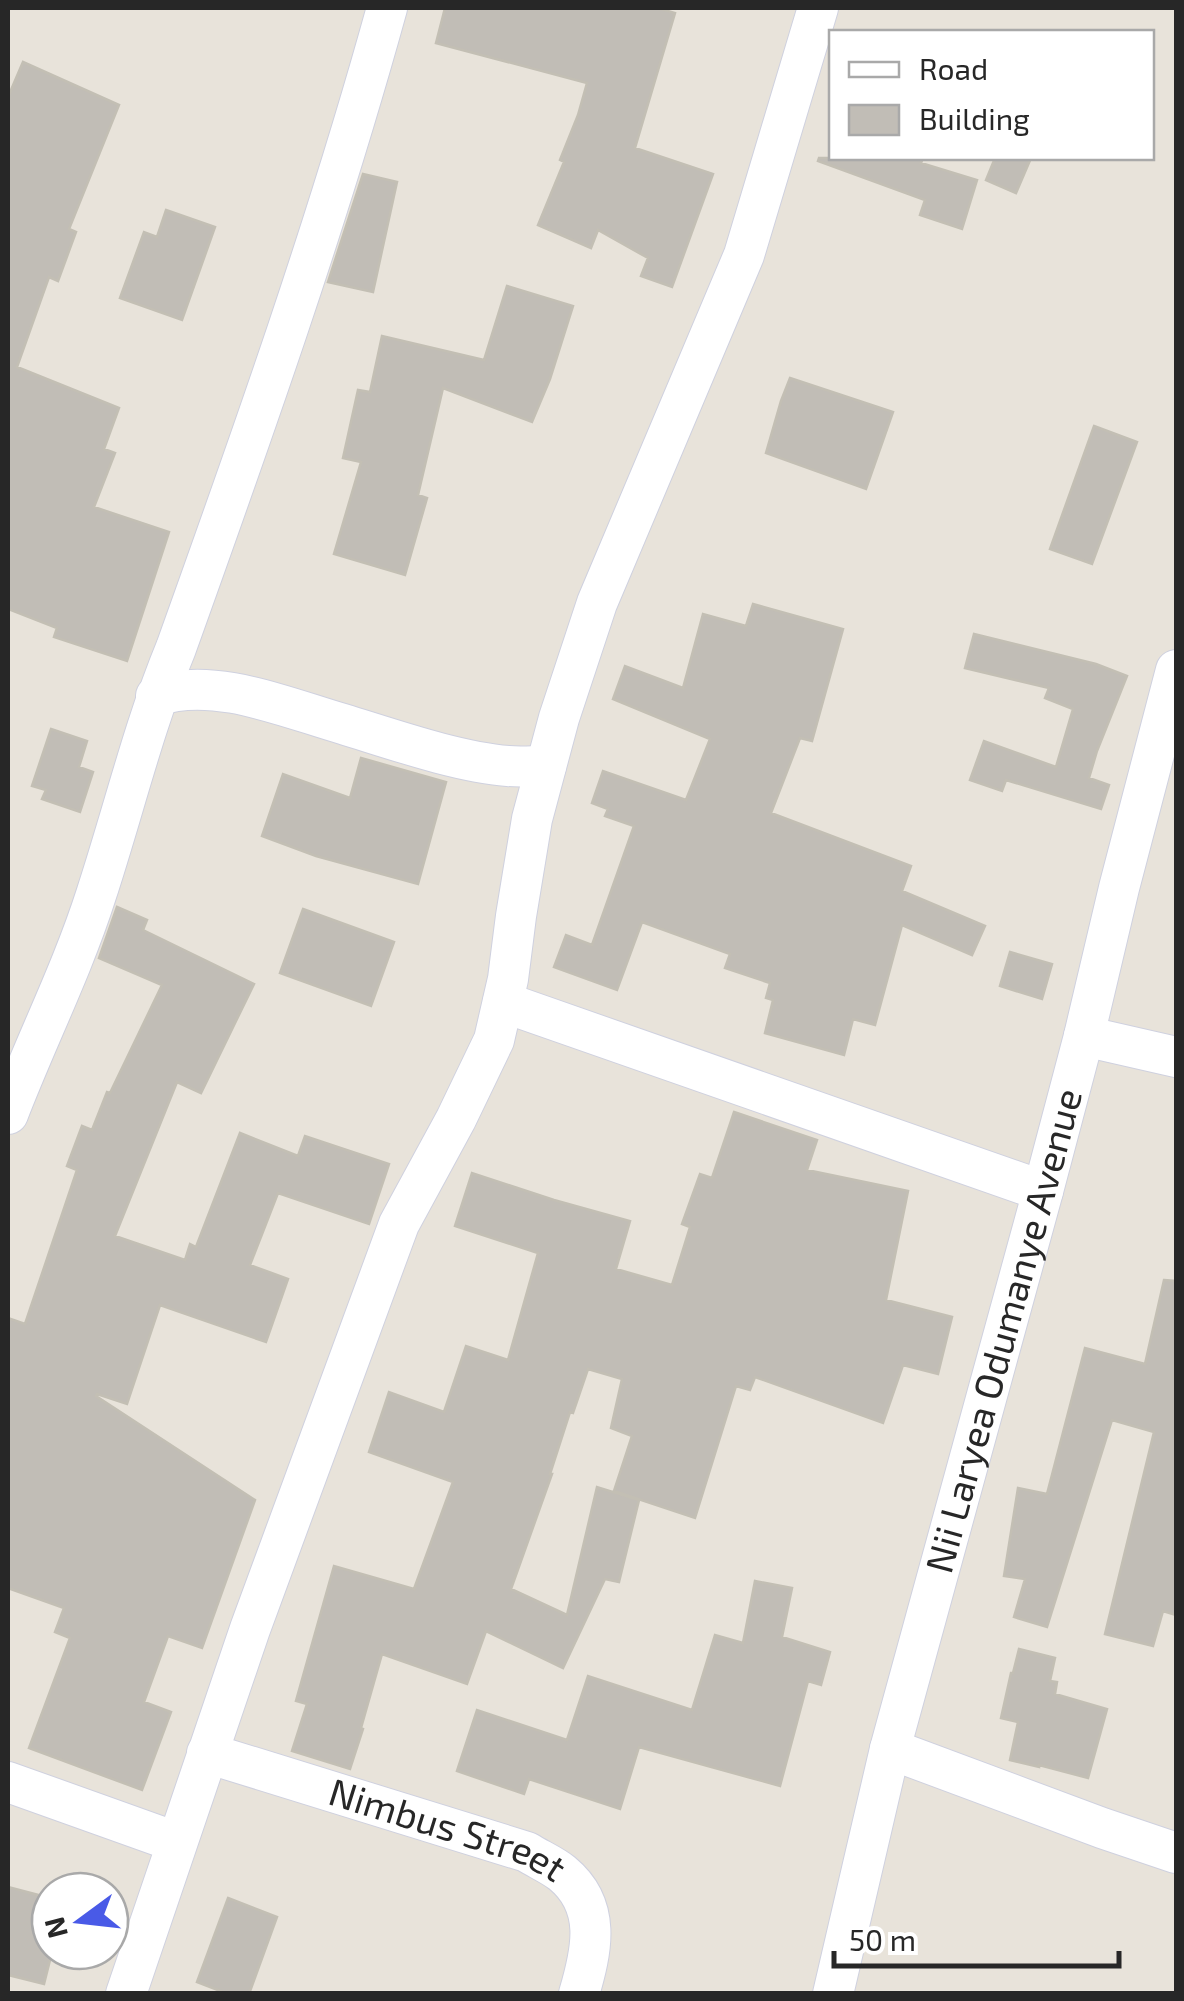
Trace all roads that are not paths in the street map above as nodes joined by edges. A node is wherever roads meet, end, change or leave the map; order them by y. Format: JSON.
{"nodes":[{"id":1,"x":388,"y":8,"type":"edge"},
{"id":2,"x":818,"y":8,"type":"edge"},
{"id":3,"x":1176,"y":670,"type":"edge"},
{"id":4,"x":156,"y":696,"type":"junction"},
{"id":5,"x":546,"y":766,"type":"junction"},
{"id":6,"x":503,"y":1002,"type":"junction"},
{"id":7,"x":1084,"y":1036,"type":"junction"},
{"id":8,"x":1176,"y":1057,"type":"edge"},
{"id":9,"x":8,"y":1114,"type":"edge"},
{"id":10,"x":1043,"y":1191,"type":"junction"},
{"id":11,"x":890,"y":1749,"type":"junction"},
{"id":12,"x":207,"y":1754,"type":"junction"},
{"id":13,"x":8,"y":1782,"type":"edge"},
{"id":14,"x":176,"y":1842,"type":"junction"},
{"id":15,"x":1176,"y":1853,"type":"edge"},
{"id":16,"x":126,"y":1994,"type":"edge"},
{"id":17,"x":580,"y":1994,"type":"edge"},
{"id":18,"x":834,"y":1994,"type":"edge"}],
"edges":[{"from":1,"to":4,"type":"street"},
{"from":2,"to":5,"type":"street"},
{"from":3,"to":7,"type":"street","name":"Nii Laryea Odumanye Avenue"},
{"from":4,"to":5,"type":"street"},
{"from":4,"to":9,"type":"street"},
{"from":5,"to":6,"type":"street"},
{"from":6,"to":10,"type":"street"},
{"from":6,"to":12,"type":"street"},
{"from":7,"to":8,"type":"street"},
{"from":7,"to":10,"type":"street","name":"Nii Laryea Odumanye Avenue"},
{"from":10,"to":11,"type":"street","name":"Nii Laryea Odumanye Avenue"},
{"from":11,"to":15,"type":"street"},
{"from":11,"to":18,"type":"street","name":"Nii Laryea Odumanye Avenue"},
{"from":12,"to":14,"type":"street"},
{"from":12,"to":17,"type":"street","name":"Nimbus Street"},
{"from":13,"to":14,"type":"street"},
{"from":14,"to":16,"type":"street"}]}
